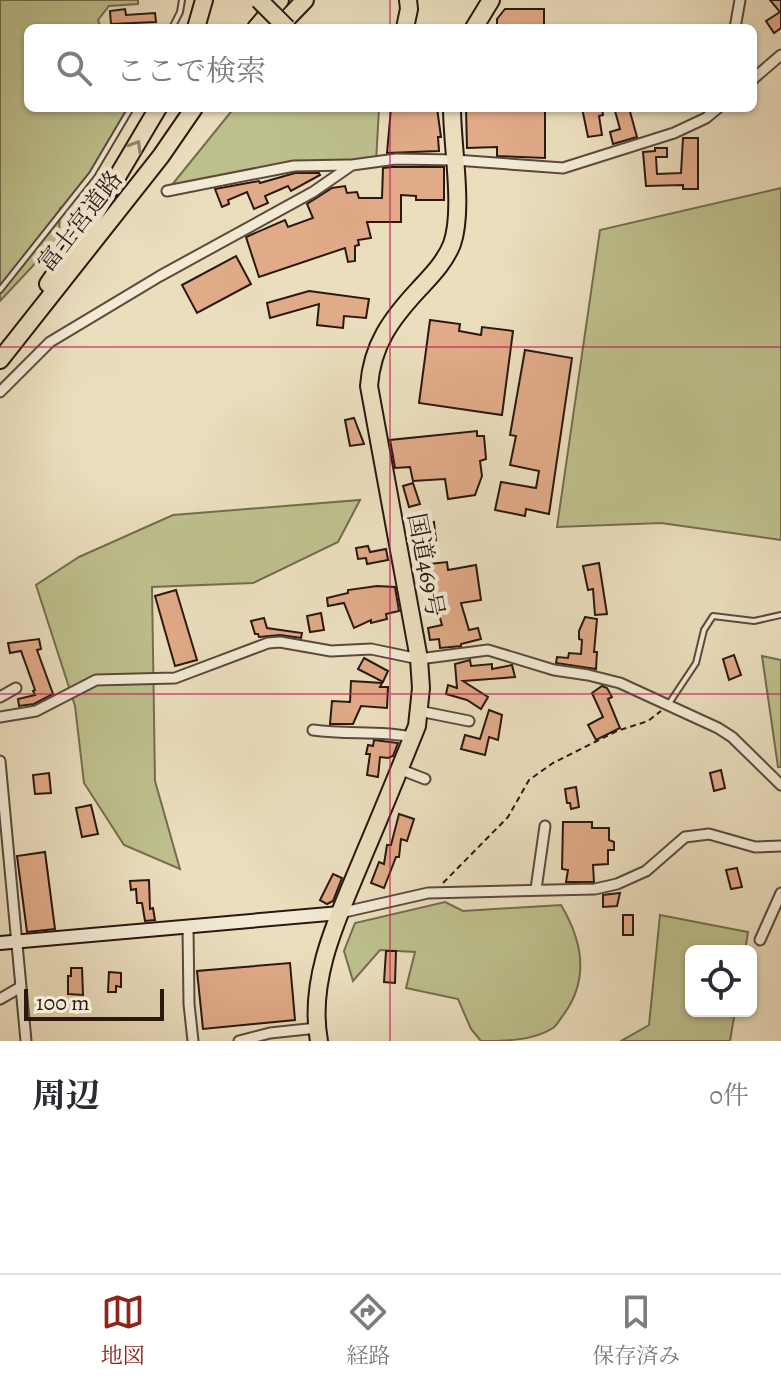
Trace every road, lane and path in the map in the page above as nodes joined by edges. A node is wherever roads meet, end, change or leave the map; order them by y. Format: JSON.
{"nodes":[{"id":1,"x":182,"y":0,"type":"edge"},
{"id":2,"x":204,"y":0,"type":"edge"},
{"id":3,"x":251,"y":0,"type":"edge"},
{"id":4,"x":259,"y":0,"type":"edge"},
{"id":5,"x":280,"y":0,"type":"edge"},
{"id":6,"x":305,"y":0,"type":"edge"},
{"id":7,"x":408,"y":0,"type":"edge"},
{"id":8,"x":419,"y":0,"type":"edge"},
{"id":9,"x":491,"y":0,"type":"edge"},
{"id":10,"x":740,"y":0,"type":"edge"},
{"id":11,"x":174,"y":24,"type":"edge"},
{"id":12,"x":197,"y":24,"type":"edge"},
{"id":13,"x":259,"y":24,"type":"edge"},
{"id":14,"x":274,"y":24,"type":"edge"},
{"id":15,"x":282,"y":24,"type":"edge"},
{"id":16,"x":283,"y":24,"type":"edge"},
{"id":17,"x":406,"y":24,"type":"edge"},
{"id":18,"x":416,"y":24,"type":"edge"},
{"id":19,"x":476,"y":24,"type":"edge"},
{"id":20,"x":736,"y":24,"type":"edge"},
{"id":21,"x":781,"y":55,"type":"edge"},
{"id":22,"x":757,"y":76,"type":"edge"},
{"id":23,"x":129,"y":112,"type":"edge"},
{"id":24,"x":156,"y":112,"type":"edge"},
{"id":25,"x":191,"y":112,"type":"edge"},
{"id":26,"x":201,"y":112,"type":"edge"},
{"id":27,"x":452,"y":112,"type":"edge"},
{"id":28,"x":713,"y":112,"type":"edge"},
{"id":29,"x":161,"y":156,"type":"junction"},
{"id":30,"x":455,"y":160,"type":"junction"},
{"id":31,"x":352,"y":165,"type":"junction"},
{"id":32,"x":167,"y":191,"type":"dead end"},
{"id":33,"x":0,"y":290,"type":"edge"},
{"id":34,"x":0,"y":350,"type":"edge"},
{"id":35,"x":0,"y":360,"type":"edge"},
{"id":36,"x":0,"y":392,"type":"edge"},
{"id":37,"x":781,"y":615,"type":"edge"},
{"id":38,"x":419,"y":659,"type":"junction"},
{"id":39,"x":16,"y":688,"type":"dead end"},
{"id":40,"x":0,"y":697,"type":"edge"},
{"id":41,"x":668,"y":705,"type":"junction"},
{"id":42,"x":419,"y":711,"type":"junction"},
{"id":43,"x":0,"y":717,"type":"edge"},
{"id":44,"x":469,"y":721,"type":"dead end"},
{"id":45,"x":313,"y":730,"type":"dead end"},
{"id":46,"x":412,"y":737,"type":"junction"},
{"id":47,"x":0,"y":761,"type":"edge"},
{"id":48,"x":399,"y":769,"type":"junction"},
{"id":49,"x":425,"y":779,"type":"dead end"},
{"id":50,"x":781,"y":785,"type":"edge"},
{"id":51,"x":3,"y":811,"type":"edge"},
{"id":52,"x":545,"y":826,"type":"dead end"},
{"id":53,"x":781,"y":846,"type":"edge"},
{"id":54,"x":5,"y":853,"type":"edge"},
{"id":55,"x":536,"y":889,"type":"junction"},
{"id":56,"x":428,"y":893,"type":"junction"},
{"id":57,"x":781,"y":893,"type":"edge"},
{"id":58,"x":340,"y":913,"type":"junction"},
{"id":59,"x":188,"y":928,"type":"junction"},
{"id":60,"x":760,"y":940,"type":"dead end"},
{"id":61,"x":16,"y":942,"type":"junction"},
{"id":62,"x":0,"y":943,"type":"edge"},
{"id":63,"x":19,"y":988,"type":"junction"},
{"id":64,"x":0,"y":999,"type":"edge"},
{"id":65,"x":318,"y":1034,"type":"edge"},
{"id":66,"x":26,"y":1041,"type":"edge"},
{"id":67,"x":193,"y":1041,"type":"edge"},
{"id":68,"x":239,"y":1041,"type":"edge"}],
"edges":[{"from":1,"to":11,"type":"lane"},
{"from":2,"to":12,"type":"highway"},
{"from":3,"to":14,"type":"highway"},
{"from":4,"to":16,"type":"highway","bridge":true},
{"from":5,"to":13,"type":"highway"},
{"from":6,"to":15,"type":"highway"},
{"from":7,"to":17,"type":"highway"},
{"from":8,"to":18,"type":"highway"},
{"from":9,"to":19,"type":"highway"},
{"from":10,"to":20,"type":"street"},
{"from":21,"to":22,"type":"street"},
{"from":23,"to":33,"type":"lane"},
{"from":34,"to":24,"type":"highway","one_way":true},
{"from":25,"to":29,"type":"highway","name":"富士宮道路"},
{"from":26,"to":29,"type":"highway"},
{"from":27,"to":30,"type":"highway","name":"国道469号"},
{"from":28,"to":30,"type":"street"},
{"from":29,"to":35,"type":"highway","name":"富士宮道路"},
{"from":30,"to":31,"type":"street"},
{"from":30,"to":38,"type":"highway","name":"国道469号"},
{"from":31,"to":32,"type":"street"},
{"from":31,"to":36,"type":"street"},
{"from":37,"to":41,"type":"lane"},
{"from":38,"to":41,"type":"street"},
{"from":38,"to":42,"type":"highway","name":"国道469号"},
{"from":38,"to":43,"type":"street"},
{"from":39,"to":40,"type":"street"},
{"from":41,"to":50,"type":"street"},
{"from":41,"to":56,"type":"path"},
{"from":42,"to":44,"type":"street"},
{"from":42,"to":46,"type":"highway","name":"国道469号"},
{"from":45,"to":46,"type":"street"},
{"from":46,"to":48,"type":"highway","name":"国道469号"},
{"from":47,"to":51,"type":"street"},
{"from":48,"to":49,"type":"street"},
{"from":48,"to":58,"type":"highway","name":"国道469号"},
{"from":51,"to":54,"type":"street"},
{"from":52,"to":55,"type":"street"},
{"from":53,"to":55,"type":"street"},
{"from":54,"to":61,"type":"street"},
{"from":55,"to":56,"type":"street"},
{"from":56,"to":58,"type":"street"},
{"from":57,"to":60,"type":"street"},
{"from":58,"to":59,"type":"street"},
{"from":58,"to":65,"type":"highway","name":"国道469号"},
{"from":59,"to":61,"type":"street"},
{"from":59,"to":67,"type":"street"},
{"from":61,"to":62,"type":"street"},
{"from":61,"to":63,"type":"street"},
{"from":63,"to":64,"type":"street"},
{"from":63,"to":66,"type":"street"},
{"from":65,"to":68,"type":"street"}]}
